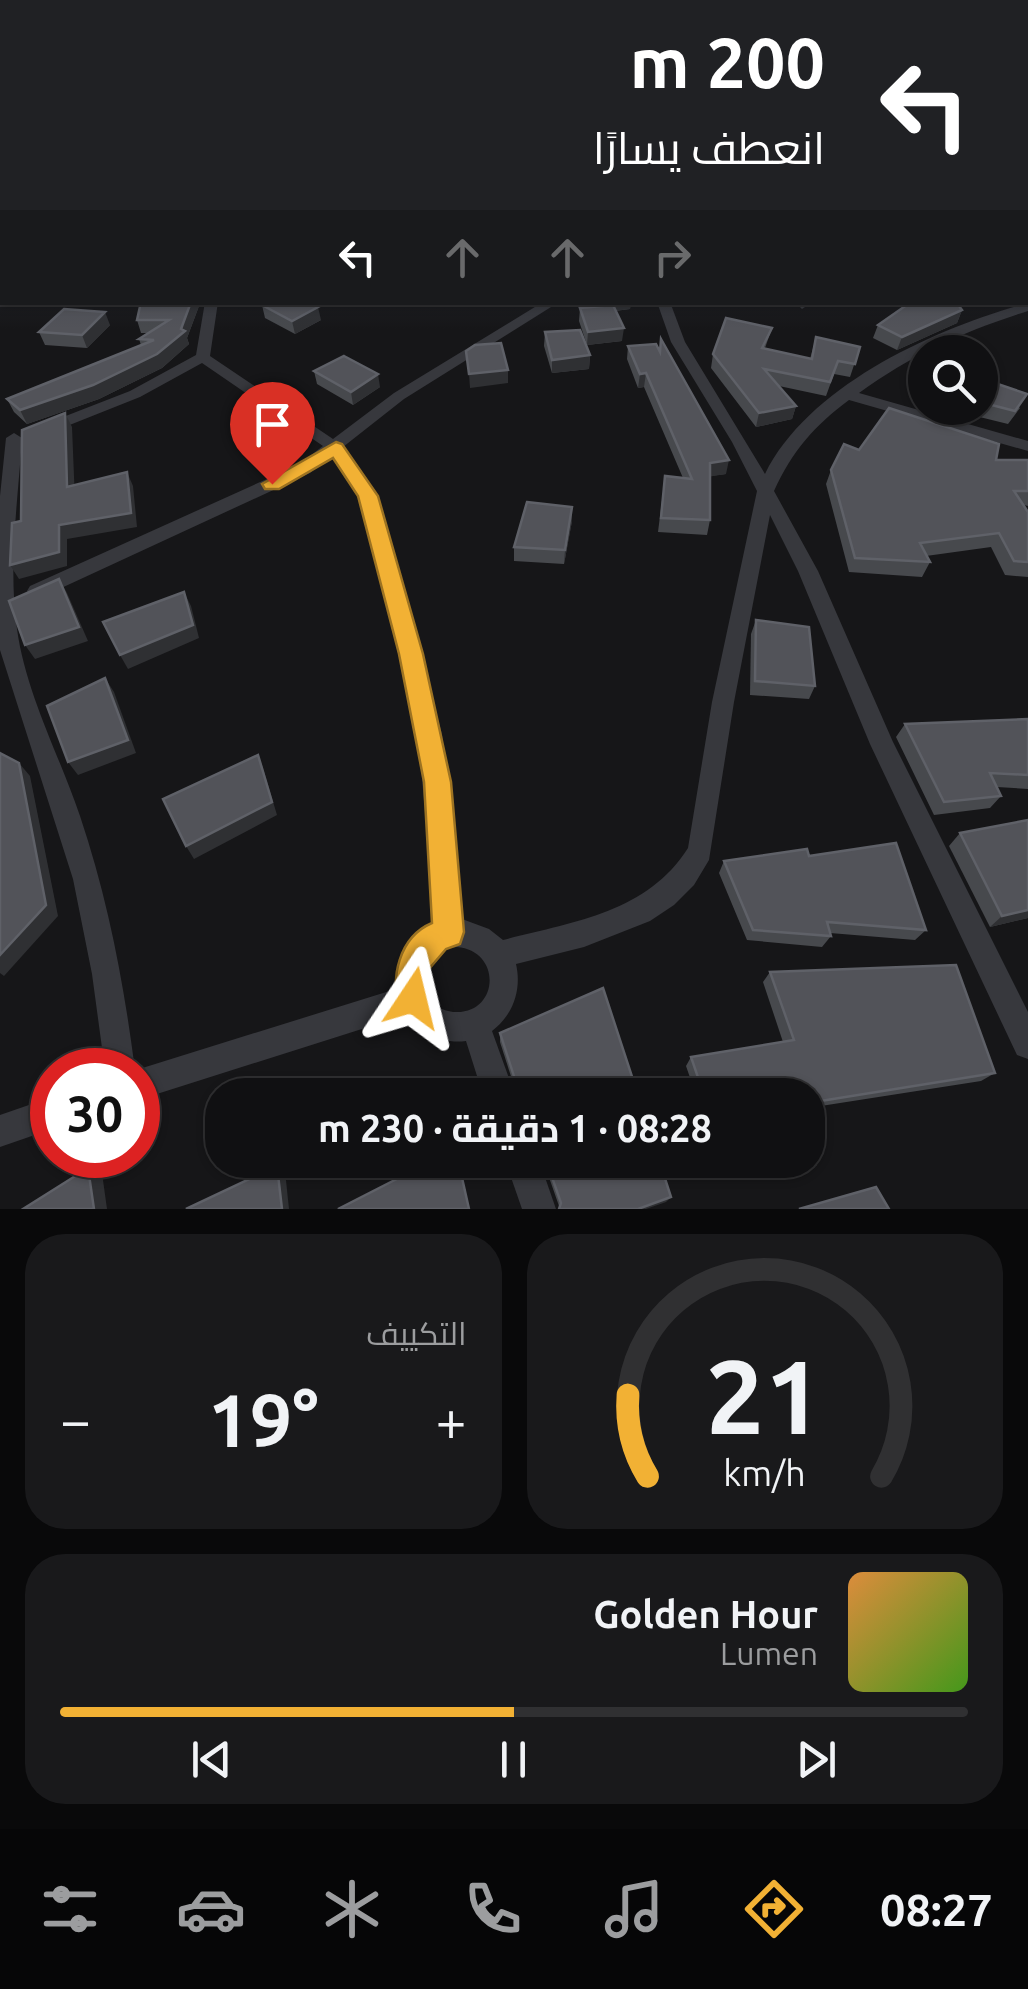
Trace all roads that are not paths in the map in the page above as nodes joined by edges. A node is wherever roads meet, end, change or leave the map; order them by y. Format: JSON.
{"nodes":[{"id":1,"x":211,"y":305,"type":"edge"},
{"id":2,"x":547,"y":305,"type":"edge"},
{"id":3,"x":664,"y":305,"type":"edge"},
{"id":4,"x":1028,"y":307,"type":"edge"},
{"id":5,"x":202,"y":357,"type":"junction"},
{"id":6,"x":845,"y":394,"type":"junction"},
{"id":7,"x":7,"y":440,"type":"edge"},
{"id":8,"x":1028,"y":446,"type":"edge"},
{"id":9,"x":336,"y":448,"type":"junction"},
{"id":10,"x":766,"y":490,"type":"junction"},
{"id":11,"x":2,"y":607,"type":"edge"},
{"id":12,"x":448,"y":932,"type":"junction"},
{"id":13,"x":498,"y":955,"type":"junction"},
{"id":14,"x":413,"y":998,"type":"junction"},
{"id":15,"x":474,"y":1024,"type":"junction"},
{"id":16,"x":1028,"y":1044,"type":"edge"},
{"id":17,"x":117,"y":1048,"type":"edge"},
{"id":18,"x":160,"y":1078,"type":"edge"},
{"id":19,"x":493,"y":1078,"type":"edge"},
{"id":20,"x":30,"y":1121,"type":"edge"},
{"id":21,"x":0,"y":1131,"type":"edge"},
{"id":22,"x":528,"y":1178,"type":"edge"},
{"id":23,"x":539,"y":1209,"type":"edge"}],
"edges":[{"from":1,"to":5,"type":"street"},
{"from":2,"to":9,"type":"street"},
{"from":3,"to":10,"type":"street"},
{"from":4,"to":6,"type":"street"},
{"from":5,"to":7,"type":"street"},
{"from":5,"to":9,"type":"street"},
{"from":6,"to":8,"type":"street"},
{"from":6,"to":10,"type":"street"},
{"from":7,"to":11,"type":"street"},
{"from":9,"to":11,"type":"street"},
{"from":9,"to":12,"type":"street"},
{"from":10,"to":13,"type":"street"},
{"from":10,"to":16,"type":"street"},
{"from":11,"to":17,"type":"street"},
{"from":12,"to":13,"type":"street"},
{"from":12,"to":14,"type":"street"},
{"from":13,"to":15,"type":"street"},
{"from":14,"to":15,"type":"street"},
{"from":14,"to":18,"type":"street"},
{"from":15,"to":19,"type":"street"},
{"from":20,"to":21,"type":"street"},
{"from":22,"to":23,"type":"street"}]}
